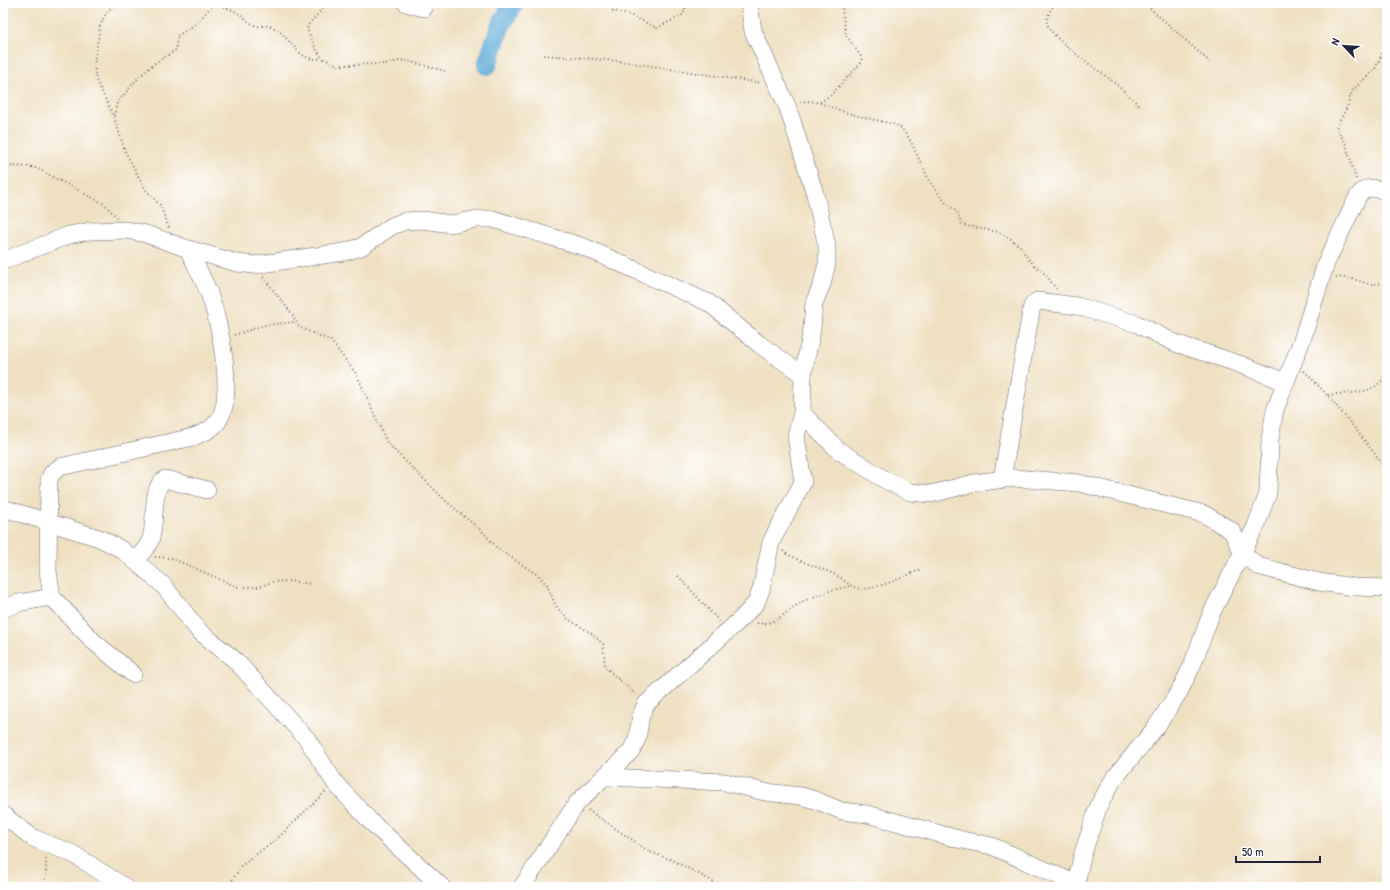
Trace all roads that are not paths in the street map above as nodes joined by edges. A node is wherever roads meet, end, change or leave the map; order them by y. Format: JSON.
{"nodes":[{"id":1,"x":406,"y":3,"type":"edge"},
{"id":2,"x":749,"y":3,"type":"edge"},
{"id":3,"x":424,"y":8,"type":"dead end"},
{"id":4,"x":1387,"y":191,"type":"edge"},
{"id":5,"x":188,"y":249,"type":"junction"},
{"id":6,"x":3,"y":261,"type":"edge"},
{"id":7,"x":803,"y":375,"type":"junction"},
{"id":8,"x":1285,"y":382,"type":"junction"},
{"id":9,"x":802,"y":413,"type":"junction"},
{"id":10,"x":1002,"y":479,"type":"junction"},
{"id":11,"x":207,"y":490,"type":"dead end"},
{"id":12,"x":3,"y":508,"type":"edge"},
{"id":13,"x":49,"y":524,"type":"junction"},
{"id":14,"x":1242,"y":554,"type":"junction"},
{"id":15,"x":138,"y":557,"type":"junction"},
{"id":16,"x":1387,"y":588,"type":"edge"},
{"id":17,"x":52,"y":597,"type":"junction"},
{"id":18,"x":3,"y":610,"type":"edge"},
{"id":19,"x":133,"y":674,"type":"dead end"},
{"id":20,"x":606,"y":776,"type":"junction"},
{"id":21,"x":3,"y":815,"type":"edge"},
{"id":22,"x":1076,"y":885,"type":"edge"},
{"id":23,"x":125,"y":887,"type":"edge"},
{"id":24,"x":442,"y":887,"type":"edge"},
{"id":25,"x":522,"y":887,"type":"edge"}],
"edges":[{"from":1,"to":3,"type":"street"},
{"from":2,"to":7,"type":"street"},
{"from":4,"to":8,"type":"street"},
{"from":5,"to":6,"type":"street"},
{"from":5,"to":7,"type":"street"},
{"from":5,"to":13,"type":"street"},
{"from":7,"to":9,"type":"street"},
{"from":8,"to":10,"type":"street"},
{"from":8,"to":14,"type":"street"},
{"from":9,"to":10,"type":"street"},
{"from":9,"to":20,"type":"street"},
{"from":10,"to":14,"type":"street"},
{"from":11,"to":15,"type":"street"},
{"from":12,"to":13,"type":"street"},
{"from":13,"to":15,"type":"street"},
{"from":13,"to":17,"type":"street"},
{"from":14,"to":16,"type":"street"},
{"from":14,"to":22,"type":"street"},
{"from":15,"to":24,"type":"street"},
{"from":17,"to":18,"type":"street"},
{"from":17,"to":19,"type":"street"},
{"from":20,"to":22,"type":"street"},
{"from":20,"to":25,"type":"street"},
{"from":21,"to":23,"type":"street"}]}
